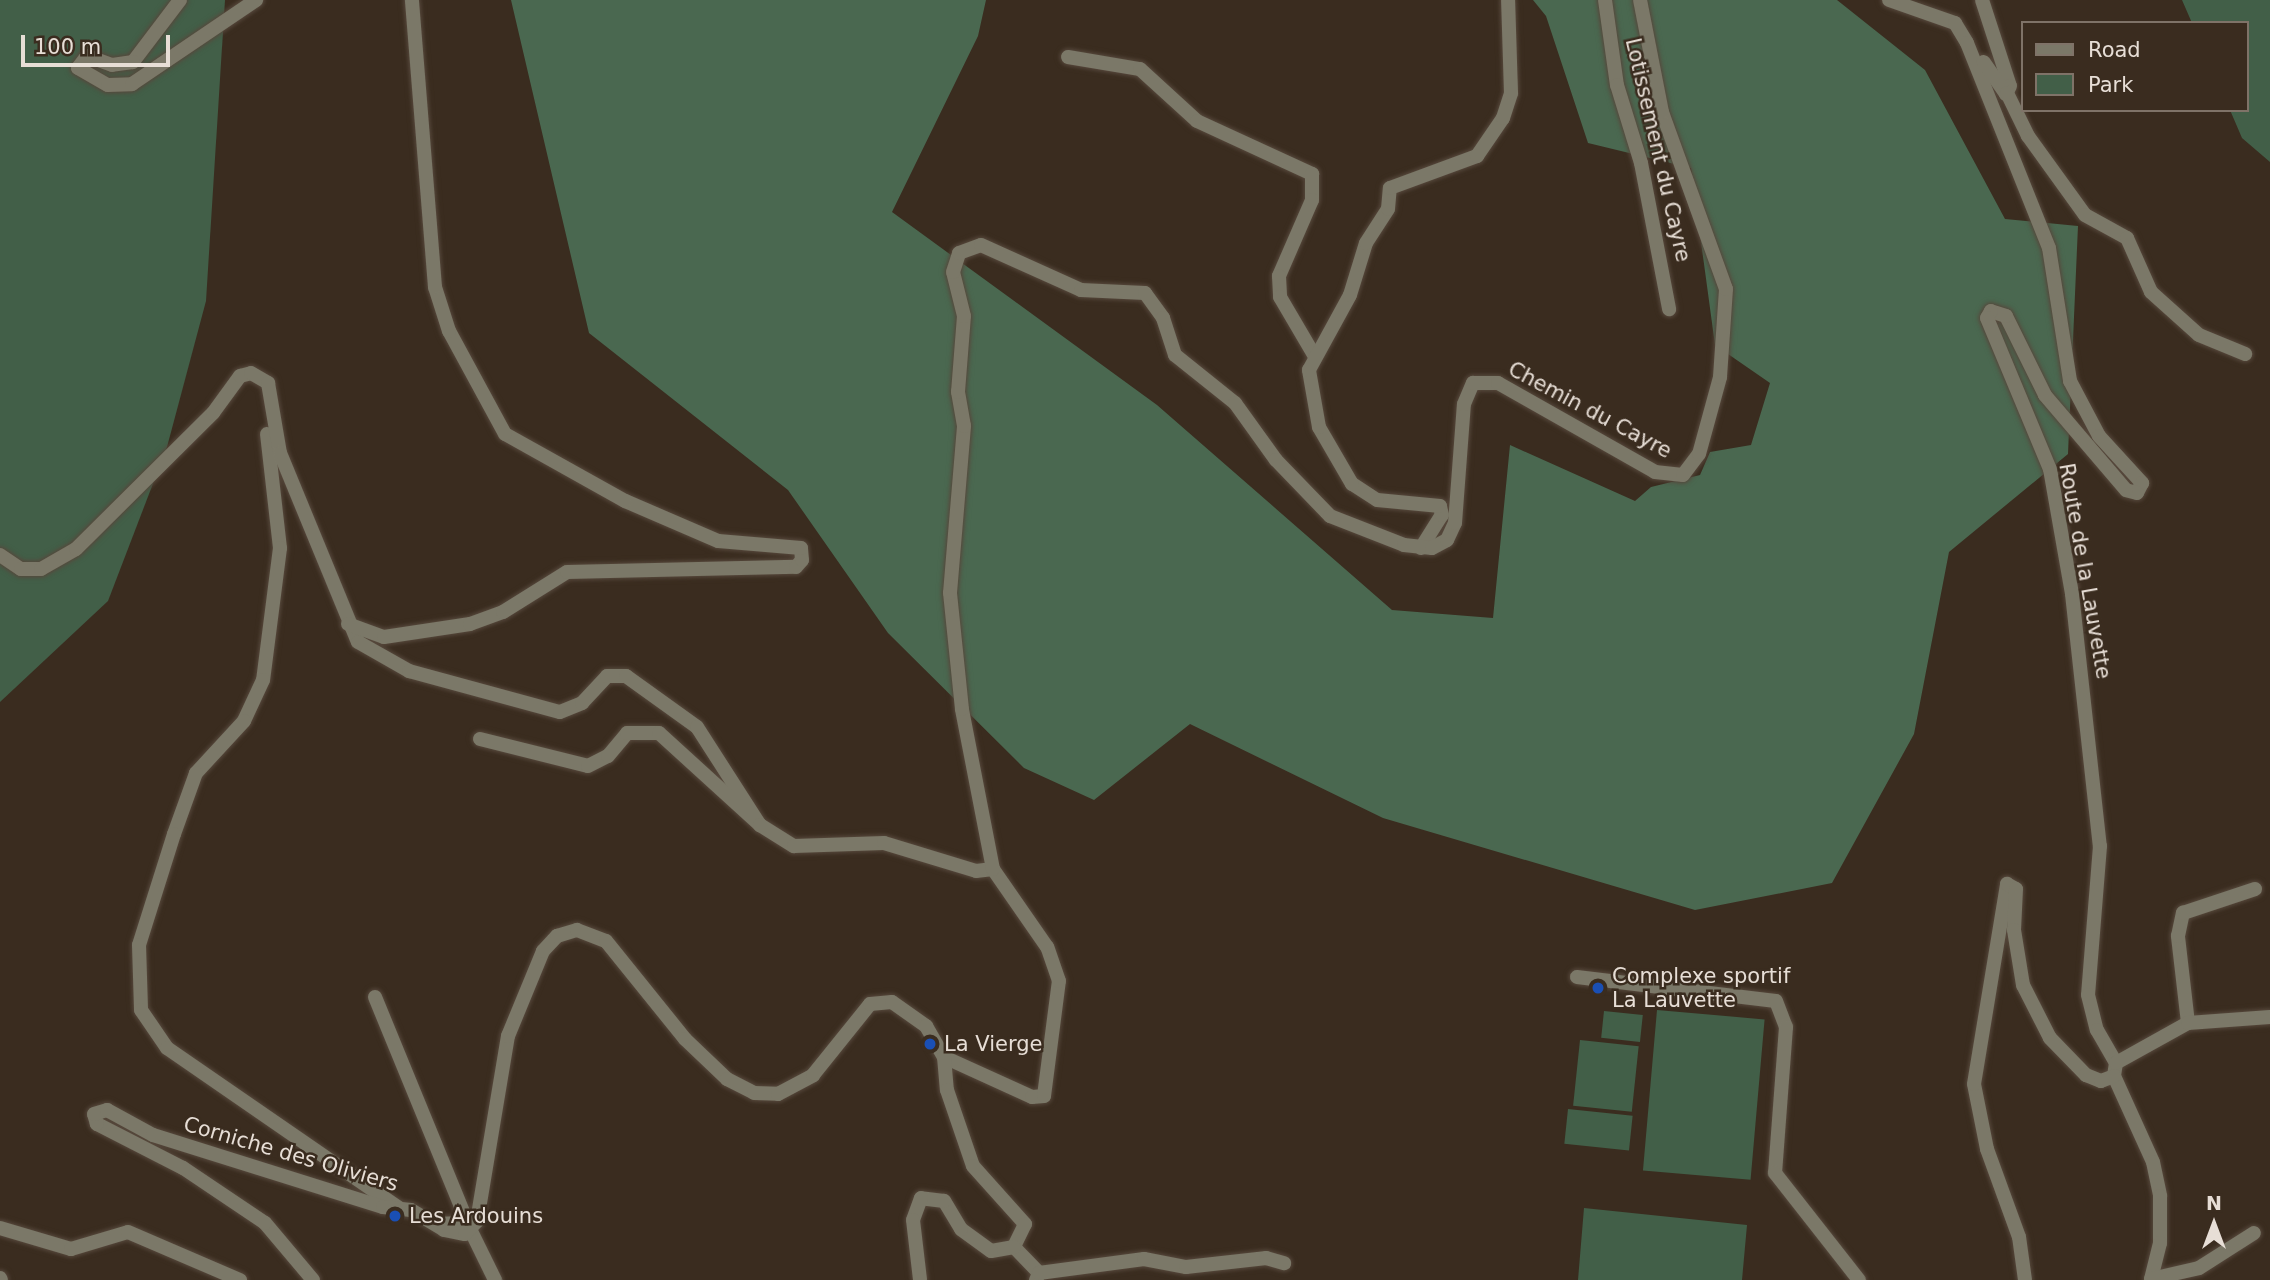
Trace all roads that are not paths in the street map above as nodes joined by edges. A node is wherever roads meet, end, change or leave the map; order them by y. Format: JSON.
{"nodes":[{"id":1,"x":180,"y":0,"type":"edge"},
{"id":2,"x":256,"y":0,"type":"edge"},
{"id":3,"x":412,"y":0,"type":"edge"},
{"id":4,"x":1508,"y":0,"type":"edge"},
{"id":5,"x":1605,"y":0,"type":"edge"},
{"id":6,"x":1640,"y":0,"type":"edge"},
{"id":7,"x":1889,"y":0,"type":"edge"},
{"id":8,"x":1982,"y":0,"type":"edge"},
{"id":9,"x":1967,"y":43,"type":"junction"},
{"id":10,"x":1068,"y":57,"type":"dead end"},
{"id":11,"x":2007,"y":93,"type":"junction"},
{"id":12,"x":1669,"y":309,"type":"dead end"},
{"id":13,"x":2245,"y":354,"type":"dead end"},
{"id":14,"x":1314,"y":355,"type":"junction"},
{"id":15,"x":257,"y":378,"type":"junction"},
{"id":16,"x":1421,"y":548,"type":"junction"},
{"id":17,"x":0,"y":555,"type":"edge"},
{"id":18,"x":348,"y":624,"type":"junction"},
{"id":19,"x":480,"y":739,"type":"dead end"},
{"id":20,"x":760,"y":825,"type":"junction"},
{"id":21,"x":993,"y":869,"type":"junction"},
{"id":22,"x":2255,"y":889,"type":"dead end"},
{"id":23,"x":1577,"y":977,"type":"dead end"},
{"id":24,"x":375,"y":997,"type":"dead end"},
{"id":25,"x":2270,"y":1017,"type":"edge"},
{"id":26,"x":2188,"y":1023,"type":"junction"},
{"id":27,"x":944,"y":1057,"type":"junction"},
{"id":28,"x":2115,"y":1069,"type":"junction"},
{"id":29,"x":400,"y":1208,"type":"junction"},
{"id":30,"x":436,"y":1224,"type":"junction"},
{"id":31,"x":0,"y":1228,"type":"edge"},
{"id":32,"x":471,"y":1231,"type":"junction"},
{"id":33,"x":2254,"y":1233,"type":"dead end"},
{"id":34,"x":1014,"y":1247,"type":"junction"},
{"id":35,"x":1284,"y":1263,"type":"dead end"},
{"id":36,"x":1038,"y":1277,"type":"edge"},
{"id":37,"x":240,"y":1280,"type":"edge"},
{"id":38,"x":313,"y":1280,"type":"edge"},
{"id":39,"x":495,"y":1280,"type":"edge"},
{"id":40,"x":920,"y":1280,"type":"edge"},
{"id":41,"x":1859,"y":1280,"type":"edge"},
{"id":42,"x":2025,"y":1280,"type":"edge"},
{"id":43,"x":2151,"y":1280,"type":"edge"}],
"edges":[{"from":1,"to":2,"type":"street"},
{"from":3,"to":18,"type":"street"},
{"from":4,"to":14,"type":"street"},
{"from":5,"to":12,"type":"street","name":"Lotissement du Cayre"},
{"from":6,"to":16,"type":"street","name":"Chemin du Cayre"},
{"from":7,"to":9,"type":"street"},
{"from":8,"to":11,"type":"street"},
{"from":9,"to":11,"type":"street"},
{"from":9,"to":28,"type":"street","name":"Route de la Lauvette"},
{"from":10,"to":14,"type":"street"},
{"from":11,"to":13,"type":"street"},
{"from":14,"to":16,"type":"street"},
{"from":15,"to":17,"type":"street"},
{"from":15,"to":18,"type":"street"},
{"from":15,"to":29,"type":"street"},
{"from":16,"to":21,"type":"street"},
{"from":18,"to":20,"type":"street"},
{"from":19,"to":20,"type":"street"},
{"from":20,"to":21,"type":"street"},
{"from":21,"to":27,"type":"street"},
{"from":22,"to":26,"type":"street"},
{"from":23,"to":41,"type":"street"},
{"from":24,"to":30,"type":"street"},
{"from":25,"to":26,"type":"street"},
{"from":26,"to":28,"type":"street"},
{"from":27,"to":32,"type":"street"},
{"from":27,"to":34,"type":"street"},
{"from":28,"to":42,"type":"street"},
{"from":28,"to":43,"type":"street"},
{"from":29,"to":30,"type":"street","name":"Corniche des Oliviers"},
{"from":29,"to":38,"type":"street","name":"Corniche des Oliviers"},
{"from":30,"to":32,"type":"street","name":"Corniche des Oliviers"},
{"from":31,"to":37,"type":"street"},
{"from":32,"to":39,"type":"street"},
{"from":33,"to":43,"type":"street"},
{"from":34,"to":36,"type":"street"},
{"from":34,"to":40,"type":"street"},
{"from":35,"to":36,"type":"street"}]}
